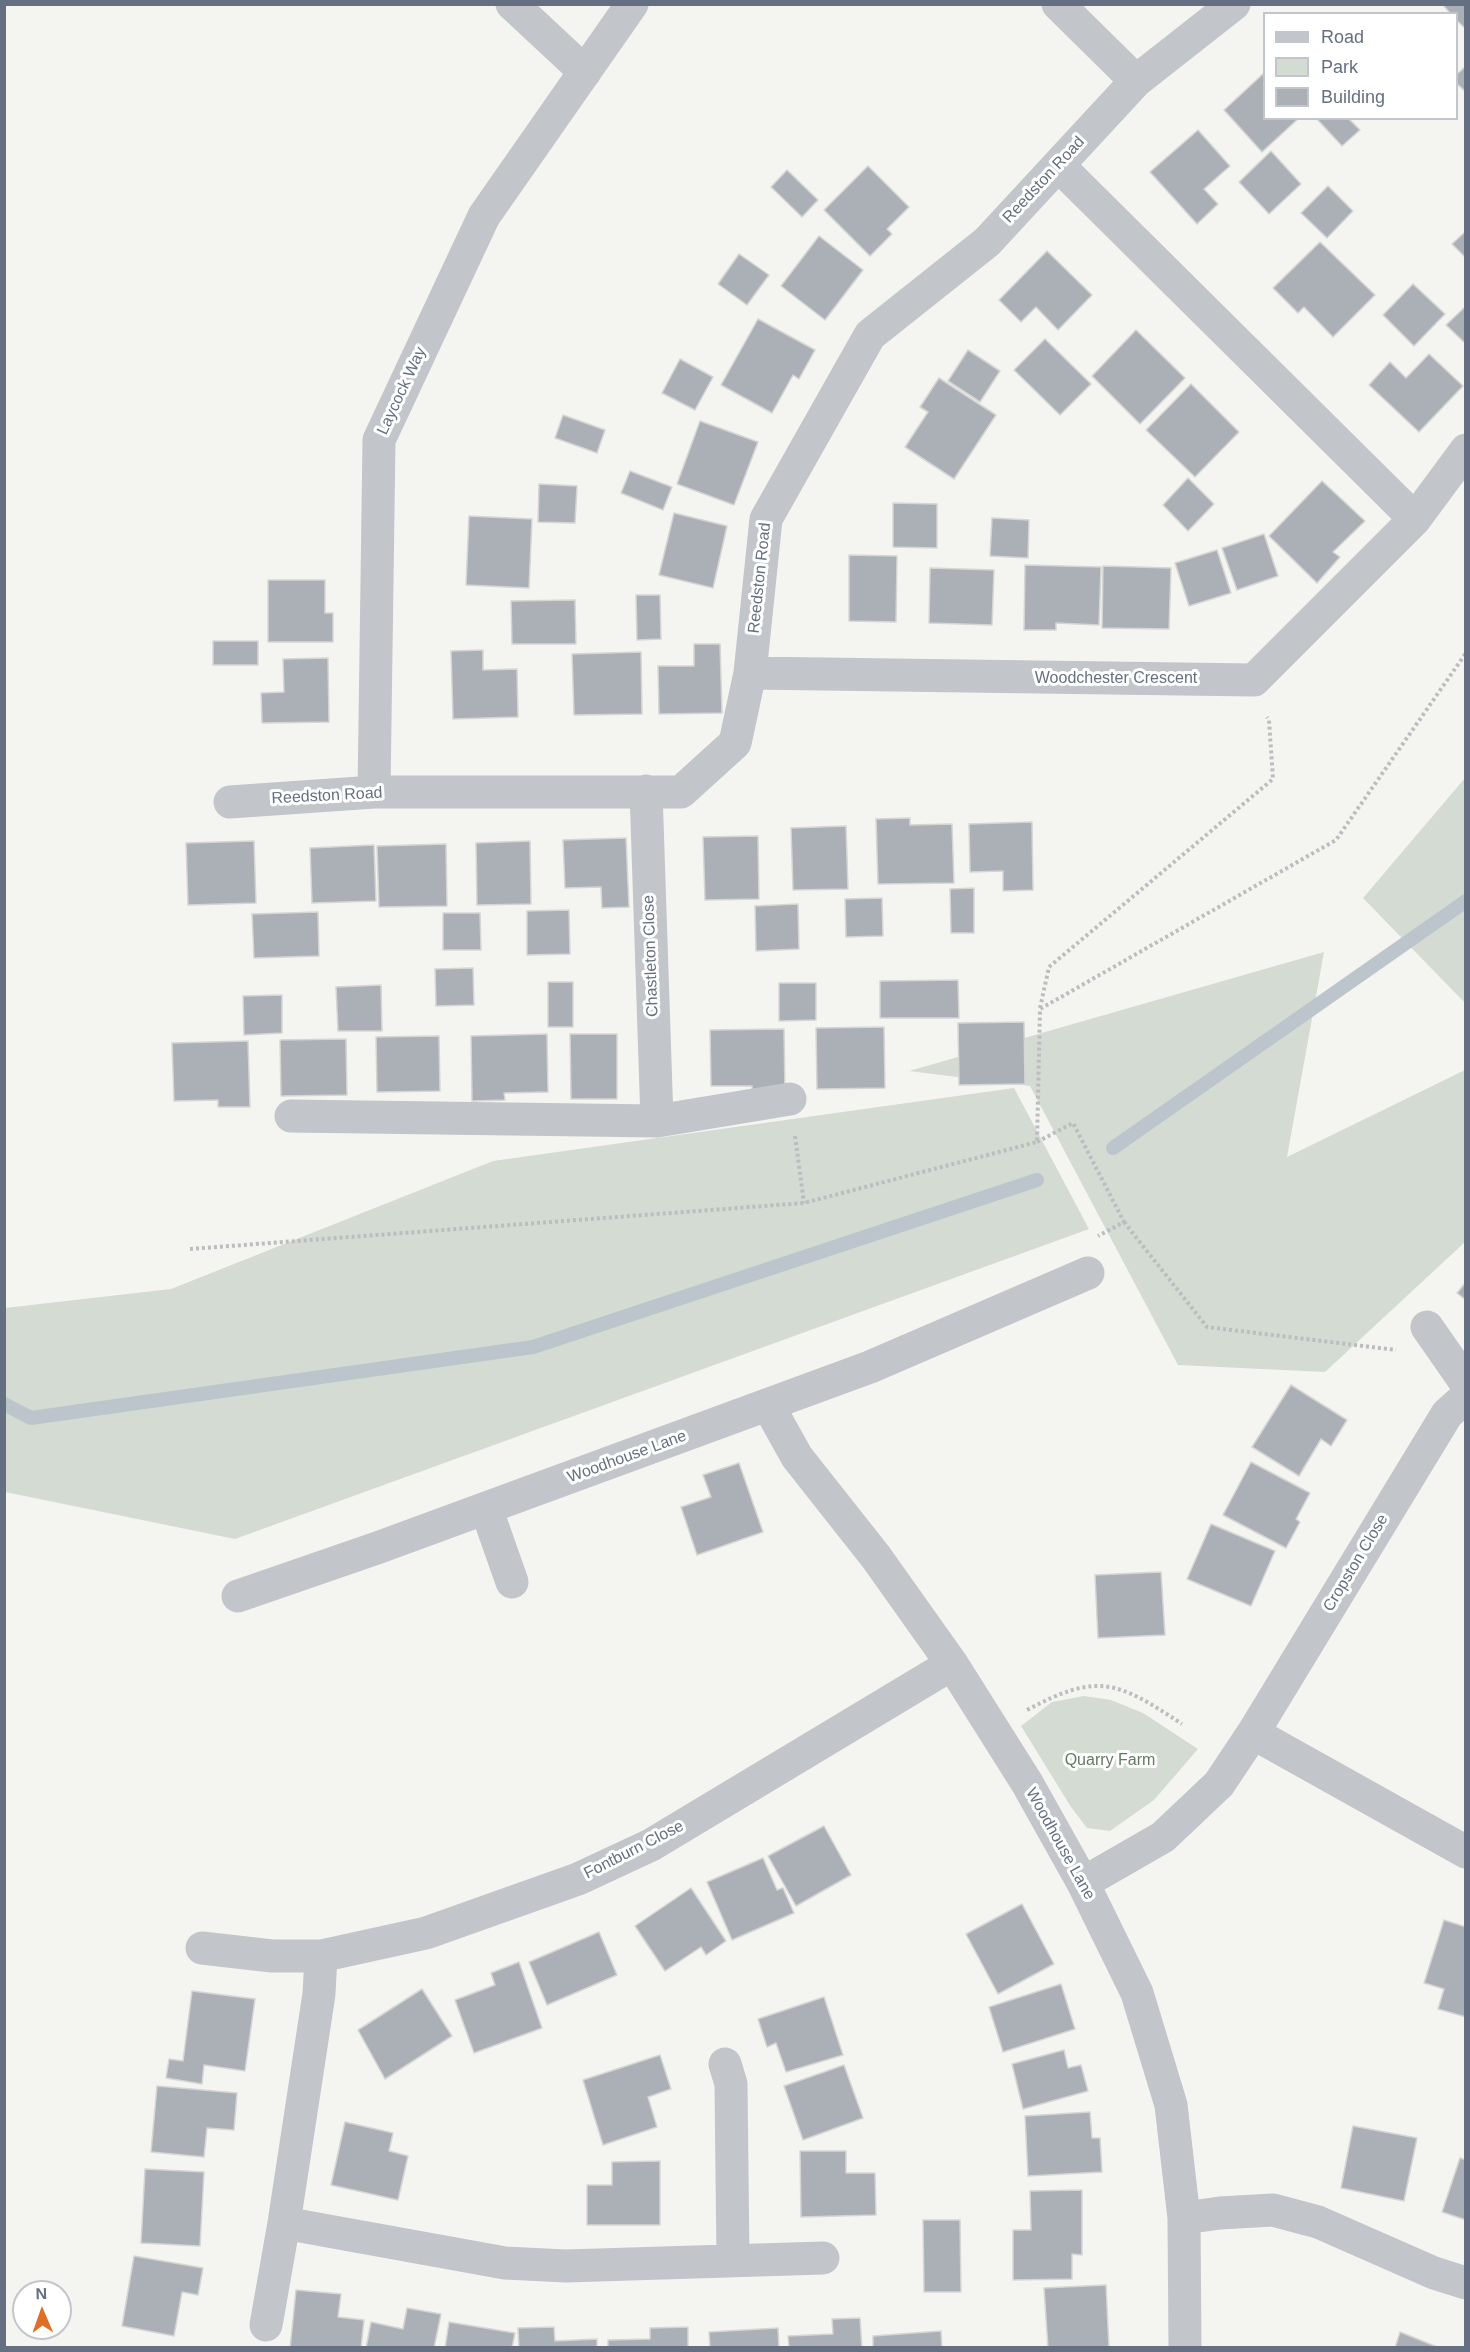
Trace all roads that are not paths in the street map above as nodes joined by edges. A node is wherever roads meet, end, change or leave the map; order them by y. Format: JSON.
{"nodes":[{"id":1,"x":512,"y":4,"type":"edge"},
{"id":2,"x":632,"y":4,"type":"edge"},
{"id":3,"x":1058,"y":4,"type":"edge"},
{"id":4,"x":1234,"y":4,"type":"edge"},
{"id":5,"x":585,"y":72,"type":"junction"},
{"id":6,"x":1136,"y":81,"type":"junction"},
{"id":7,"x":1058,"y":165,"type":"junction"},
{"id":8,"x":1466,"y":450,"type":"edge"},
{"id":9,"x":1415,"y":519,"type":"junction"},
{"id":10,"x":750,"y":673,"type":"junction"},
{"id":11,"x":374,"y":792,"type":"junction"},
{"id":12,"x":646,"y":792,"type":"junction"},
{"id":13,"x":230,"y":802,"type":"dead end"},
{"id":14,"x":790,"y":1099,"type":"road end"},
{"id":15,"x":291,"y":1116,"type":"dead end"},
{"id":16,"x":657,"y":1121,"type":"junction"},
{"id":17,"x":1088,"y":1273,"type":"dead end"},
{"id":18,"x":1427,"y":1327,"type":"dead end"},
{"id":19,"x":1466,"y":1383,"type":"edge"},
{"id":20,"x":1466,"y":1398,"type":"edge"},
{"id":21,"x":768,"y":1405,"type":"junction"},
{"id":22,"x":486,"y":1508,"type":"junction"},
{"id":23,"x":512,"y":1582,"type":"dead end"},
{"id":24,"x":238,"y":1596,"type":"dead end"},
{"id":25,"x":952,"y":1664,"type":"junction"},
{"id":26,"x":1252,"y":1733,"type":"junction"},
{"id":27,"x":1466,"y":1852,"type":"edge"},
{"id":28,"x":1083,"y":1883,"type":"junction"},
{"id":29,"x":202,"y":1948,"type":"dead end"},
{"id":30,"x":321,"y":1956,"type":"junction"},
{"id":31,"x":725,"y":2064,"type":"dead end"},
{"id":32,"x":1184,"y":2217,"type":"junction"},
{"id":33,"x":284,"y":2223,"type":"junction"},
{"id":34,"x":823,"y":2258,"type":"dead end"},
{"id":35,"x":733,"y":2260,"type":"junction"},
{"id":36,"x":1466,"y":2283,"type":"edge"},
{"id":37,"x":266,"y":2325,"type":"dead end"},
{"id":38,"x":1185,"y":2348,"type":"edge"}],
"edges":[{"from":1,"to":5,"type":"street"},
{"from":2,"to":5,"type":"street","name":"Laycock Way"},
{"from":3,"to":6,"type":"street"},
{"from":4,"to":6,"type":"street","name":"Reedston Road"},
{"from":5,"to":11,"type":"street","name":"Laycock Way"},
{"from":6,"to":7,"type":"street","name":"Reedston Road"},
{"from":7,"to":9,"type":"street"},
{"from":7,"to":10,"type":"street","name":"Reedston Road"},
{"from":8,"to":9,"type":"street","name":"Woodchester Crescent"},
{"from":9,"to":10,"type":"street","name":"Woodchester Crescent"},
{"from":10,"to":12,"type":"street","name":"Reedston Road"},
{"from":11,"to":12,"type":"street","name":"Reedston Road"},
{"from":11,"to":13,"type":"street","name":"Reedston Road"},
{"from":12,"to":16,"type":"street","name":"Chastleton Close"},
{"from":14,"to":16,"type":"street"},
{"from":15,"to":16,"type":"street"},
{"from":17,"to":21,"type":"street","name":"Woodhouse Lane"},
{"from":18,"to":19,"type":"street"},
{"from":20,"to":26,"type":"street","name":"Cropston Close"},
{"from":21,"to":22,"type":"street","name":"Woodhouse Lane"},
{"from":21,"to":25,"type":"street","name":"Woodhouse Lane"},
{"from":22,"to":23,"type":"street"},
{"from":22,"to":24,"type":"street","name":"Woodhouse Lane"},
{"from":25,"to":28,"type":"street","name":"Woodhouse Lane"},
{"from":25,"to":30,"type":"street","name":"Fontburn Close"},
{"from":26,"to":27,"type":"street"},
{"from":26,"to":28,"type":"street","name":"Cropston Close"},
{"from":28,"to":32,"type":"street","name":"Woodhouse Lane"},
{"from":29,"to":30,"type":"street","name":"Fontburn Close"},
{"from":30,"to":33,"type":"street"},
{"from":31,"to":35,"type":"street"},
{"from":32,"to":36,"type":"street"},
{"from":32,"to":38,"type":"street","name":"Woodhouse Lane"},
{"from":33,"to":35,"type":"street"},
{"from":33,"to":37,"type":"street"},
{"from":34,"to":35,"type":"street"}]}
